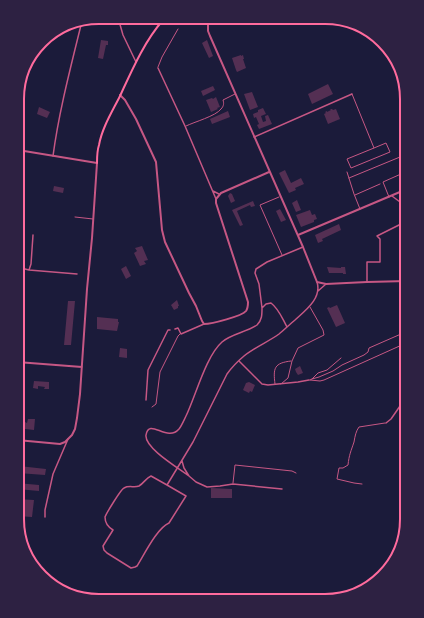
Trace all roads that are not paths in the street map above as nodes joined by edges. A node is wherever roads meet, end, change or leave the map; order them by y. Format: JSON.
{"nodes":[{"id":1,"x":120,"y":24,"type":"edge"},
{"id":2,"x":160,"y":24,"type":"edge"},
{"id":3,"x":208,"y":24,"type":"edge"},
{"id":4,"x":81,"y":27,"type":"edge"},
{"id":5,"x":178,"y":29,"type":"dead end"},
{"id":6,"x":136,"y":62,"type":"junction"},
{"id":7,"x":158,"y":68,"type":"joint"},
{"id":8,"x":236,"y":94,"type":"junction"},
{"id":9,"x":352,"y":94,"type":"joint"},
{"id":10,"x":120,"y":95,"type":"junction"},
{"id":11,"x":185,"y":126,"type":"junction"},
{"id":12,"x":254,"y":137,"type":"junction"},
{"id":13,"x":374,"y":148,"type":"junction"},
{"id":14,"x":24,"y":151,"type":"edge"},
{"id":15,"x":53,"y":156,"type":"junction"},
{"id":16,"x":400,"y":157,"type":"dead end"},
{"id":17,"x":97,"y":163,"type":"junction"},
{"id":18,"x":270,"y":172,"type":"junction"},
{"id":19,"x":346,"y":172,"type":"dead end"},
{"id":20,"x":400,"y":174,"type":"edge"},
{"id":21,"x":349,"y":178,"type":"junction"},
{"id":22,"x":380,"y":184,"type":"dead end"},
{"id":23,"x":213,"y":191,"type":"junction"},
{"id":24,"x":400,"y":192,"type":"edge"},
{"id":25,"x":219,"y":194,"type":"junction"},
{"id":26,"x":354,"y":195,"type":"junction"},
{"id":27,"x":391,"y":196,"type":"junction"},
{"id":28,"x":280,"y":197,"type":"junction"},
{"id":29,"x":216,"y":199,"type":"junction"},
{"id":30,"x":400,"y":202,"type":"edge"},
{"id":31,"x":360,"y":209,"type":"junction"},
{"id":32,"x":75,"y":217,"type":"dead end"},
{"id":33,"x":93,"y":219,"type":"junction"},
{"id":34,"x":400,"y":225,"type":"edge"},
{"id":35,"x":33,"y":235,"type":"dead end"},
{"id":36,"x":298,"y":235,"type":"junction"},
{"id":37,"x":303,"y":247,"type":"junction"},
{"id":38,"x":283,"y":255,"type":"junction"},
{"id":39,"x":24,"y":269,"type":"edge"},
{"id":40,"x":29,"y":270,"type":"junction"},
{"id":41,"x":77,"y":274,"type":"dead end"},
{"id":42,"x":400,"y":281,"type":"edge"},
{"id":43,"x":317,"y":282,"type":"junction"},
{"id":44,"x":367,"y":282,"type":"junction"},
{"id":45,"x":326,"y":284,"type":"junction"},
{"id":46,"x":318,"y":291,"type":"junction"},
{"id":47,"x":309,"y":307,"type":"junction"},
{"id":48,"x":262,"y":308,"type":"junction"},
{"id":49,"x":204,"y":324,"type":"junction"},
{"id":50,"x":287,"y":327,"type":"junction"},
{"id":51,"x":175,"y":329,"type":"dead end"},
{"id":52,"x":170,"y":330,"type":"dead end"},
{"id":53,"x":181,"y":334,"type":"junction"},
{"id":54,"x":400,"y":334,"type":"edge"},
{"id":55,"x":400,"y":346,"type":"edge"},
{"id":56,"x":341,"y":358,"type":"dead end"},
{"id":57,"x":239,"y":361,"type":"junction"},
{"id":58,"x":292,"y":361,"type":"junction"},
{"id":59,"x":24,"y":363,"type":"edge"},
{"id":60,"x":82,"y":367,"type":"junction"},
{"id":61,"x":312,"y":379,"type":"junction"},
{"id":62,"x":309,"y":380,"type":"junction"},
{"id":63,"x":275,"y":384,"type":"junction"},
{"id":64,"x":281,"y":384,"type":"junction"},
{"id":65,"x":146,"y":400,"type":"dead end"},
{"id":66,"x":400,"y":406,"type":"edge"},
{"id":67,"x":152,"y":407,"type":"dead end"},
{"id":68,"x":386,"y":422,"type":"joint"},
{"id":69,"x":68,"y":440,"type":"junction"},
{"id":70,"x":24,"y":441,"type":"edge"},
{"id":71,"x":182,"y":461,"type":"junction"},
{"id":72,"x":178,"y":468,"type":"junction"},
{"id":73,"x":296,"y":473,"type":"dead end"},
{"id":74,"x":189,"y":476,"type":"junction"},
{"id":75,"x":233,"y":484,"type":"junction"},
{"id":76,"x":362,"y":484,"type":"dead end"},
{"id":77,"x":167,"y":485,"type":"junction"},
{"id":78,"x":282,"y":489,"type":"dead end"},
{"id":79,"x":45,"y":518,"type":"dead end"}],
"edges":[{"from":1,"to":6,"type":"street"},
{"from":2,"to":6,"type":"main road"},
{"from":3,"to":8,"type":"street"},
{"from":4,"to":15,"type":"street"},
{"from":5,"to":7,"type":"lane"},
{"from":6,"to":10,"type":"main road"},
{"from":7,"to":11,"type":"street"},
{"from":8,"to":11,"type":"lane"},
{"from":8,"to":12,"type":"street"},
{"from":9,"to":12,"type":"street"},
{"from":9,"to":13,"type":"lane"},
{"from":10,"to":17,"type":"main road"},
{"from":10,"to":49,"type":"street"},
{"from":11,"to":23,"type":"street"},
{"from":12,"to":18,"type":"street"},
{"from":13,"to":13,"type":"lane"},
{"from":14,"to":15,"type":"street"},
{"from":15,"to":17,"type":"street"},
{"from":16,"to":21,"type":"lane"},
{"from":17,"to":33,"type":"street"},
{"from":18,"to":25,"type":"street"},
{"from":18,"to":28,"type":"street"},
{"from":19,"to":21,"type":"lane"},
{"from":20,"to":27,"type":"lane"},
{"from":21,"to":26,"type":"lane"},
{"from":22,"to":26,"type":"lane"},
{"from":23,"to":25,"type":"street"},
{"from":23,"to":29,"type":"street"},
{"from":24,"to":27,"type":"street"},
{"from":25,"to":29,"type":"street"},
{"from":26,"to":31,"type":"lane"},
{"from":27,"to":30,"type":"street"},
{"from":27,"to":31,"type":"street"},
{"from":28,"to":36,"type":"street"},
{"from":28,"to":38,"type":"lane"},
{"from":29,"to":49,"type":"street"},
{"from":31,"to":36,"type":"street"},
{"from":32,"to":33,"type":"lane"},
{"from":33,"to":60,"type":"street"},
{"from":34,"to":44,"type":"street"},
{"from":35,"to":40,"type":"street"},
{"from":36,"to":37,"type":"street"},
{"from":37,"to":38,"type":"street"},
{"from":37,"to":43,"type":"street"},
{"from":38,"to":48,"type":"street"},
{"from":39,"to":40,"type":"street"},
{"from":40,"to":41,"type":"street"},
{"from":42,"to":44,"type":"street"},
{"from":43,"to":45,"type":"street"},
{"from":43,"to":46,"type":"street"},
{"from":44,"to":45,"type":"street"},
{"from":45,"to":46,"type":"street"},
{"from":46,"to":47,"type":"street"},
{"from":47,"to":50,"type":"street"},
{"from":47,"to":58,"type":"lane"},
{"from":48,"to":50,"type":"street"},
{"from":48,"to":72,"type":"street"},
{"from":49,"to":53,"type":"street"},
{"from":50,"to":57,"type":"street"},
{"from":51,"to":53,"type":"street"},
{"from":52,"to":65,"type":"street"},
{"from":53,"to":67,"type":"lane"},
{"from":54,"to":61,"type":"lane"},
{"from":55,"to":62,"type":"lane"},
{"from":56,"to":61,"type":"lane"},
{"from":57,"to":63,"type":"street"},
{"from":57,"to":71,"type":"street"},
{"from":58,"to":63,"type":"lane"},
{"from":58,"to":64,"type":"lane"},
{"from":59,"to":60,"type":"street"},
{"from":60,"to":69,"type":"street"},
{"from":61,"to":62,"type":"lane"},
{"from":62,"to":64,"type":"street"},
{"from":63,"to":64,"type":"street"},
{"from":66,"to":68,"type":"street"},
{"from":68,"to":76,"type":"lane"},
{"from":69,"to":70,"type":"street"},
{"from":69,"to":79,"type":"street"},
{"from":71,"to":72,"type":"street"},
{"from":71,"to":74,"type":"street"},
{"from":72,"to":74,"type":"street"},
{"from":72,"to":77,"type":"street"},
{"from":73,"to":75,"type":"lane"},
{"from":74,"to":75,"type":"street"},
{"from":75,"to":78,"type":"street"},
{"from":77,"to":77,"type":"street"}]}
